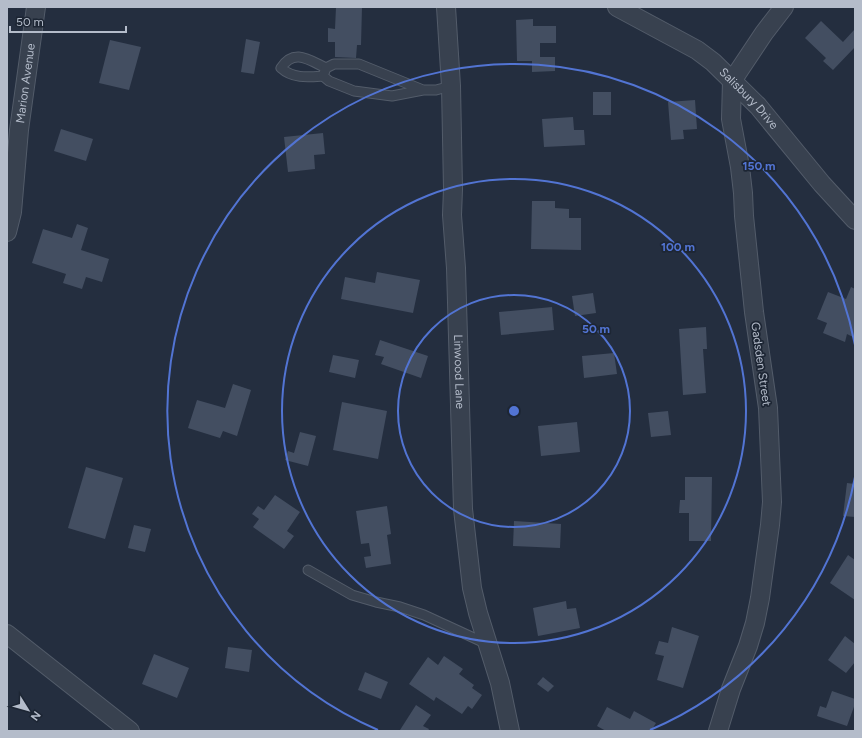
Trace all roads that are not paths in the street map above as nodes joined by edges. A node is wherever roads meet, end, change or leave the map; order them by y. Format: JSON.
{"nodes":[{"id":1,"x":36,"y":7,"type":"edge"},
{"id":2,"x":446,"y":7,"type":"edge"},
{"id":3,"x":617,"y":7,"type":"edge"},
{"id":4,"x":784,"y":7,"type":"edge"},
{"id":5,"x":732,"y":81,"type":"junction"},
{"id":6,"x":451,"y":86,"type":"junction"},
{"id":7,"x":423,"y":90,"type":"junction"},
{"id":8,"x":855,"y":220,"type":"edge"},
{"id":9,"x":7,"y":232,"type":"edge"},
{"id":10,"x":308,"y":570,"type":"dead end"},
{"id":11,"x":7,"y":634,"type":"edge"},
{"id":12,"x":488,"y":645,"type":"junction"},
{"id":13,"x":130,"y":731,"type":"edge"},
{"id":14,"x":510,"y":731,"type":"edge"},
{"id":15,"x":718,"y":731,"type":"edge"}],
"edges":[{"from":1,"to":9,"type":"street","name":"Marion Avenue"},
{"from":2,"to":6,"type":"street","name":"Linwood Lane"},
{"from":3,"to":5,"type":"street","name":"Salisbury Drive"},
{"from":4,"to":5,"type":"street"},
{"from":5,"to":8,"type":"street","name":"Salisbury Drive"},
{"from":5,"to":15,"type":"street","name":"Gadsden Street"},
{"from":6,"to":7,"type":"lane"},
{"from":6,"to":12,"type":"street","name":"Linwood Lane"},
{"from":7,"to":7,"type":"lane"},
{"from":10,"to":12,"type":"lane"},
{"from":11,"to":13,"type":"street"},
{"from":12,"to":14,"type":"street","name":"Linwood Lane"}]}
